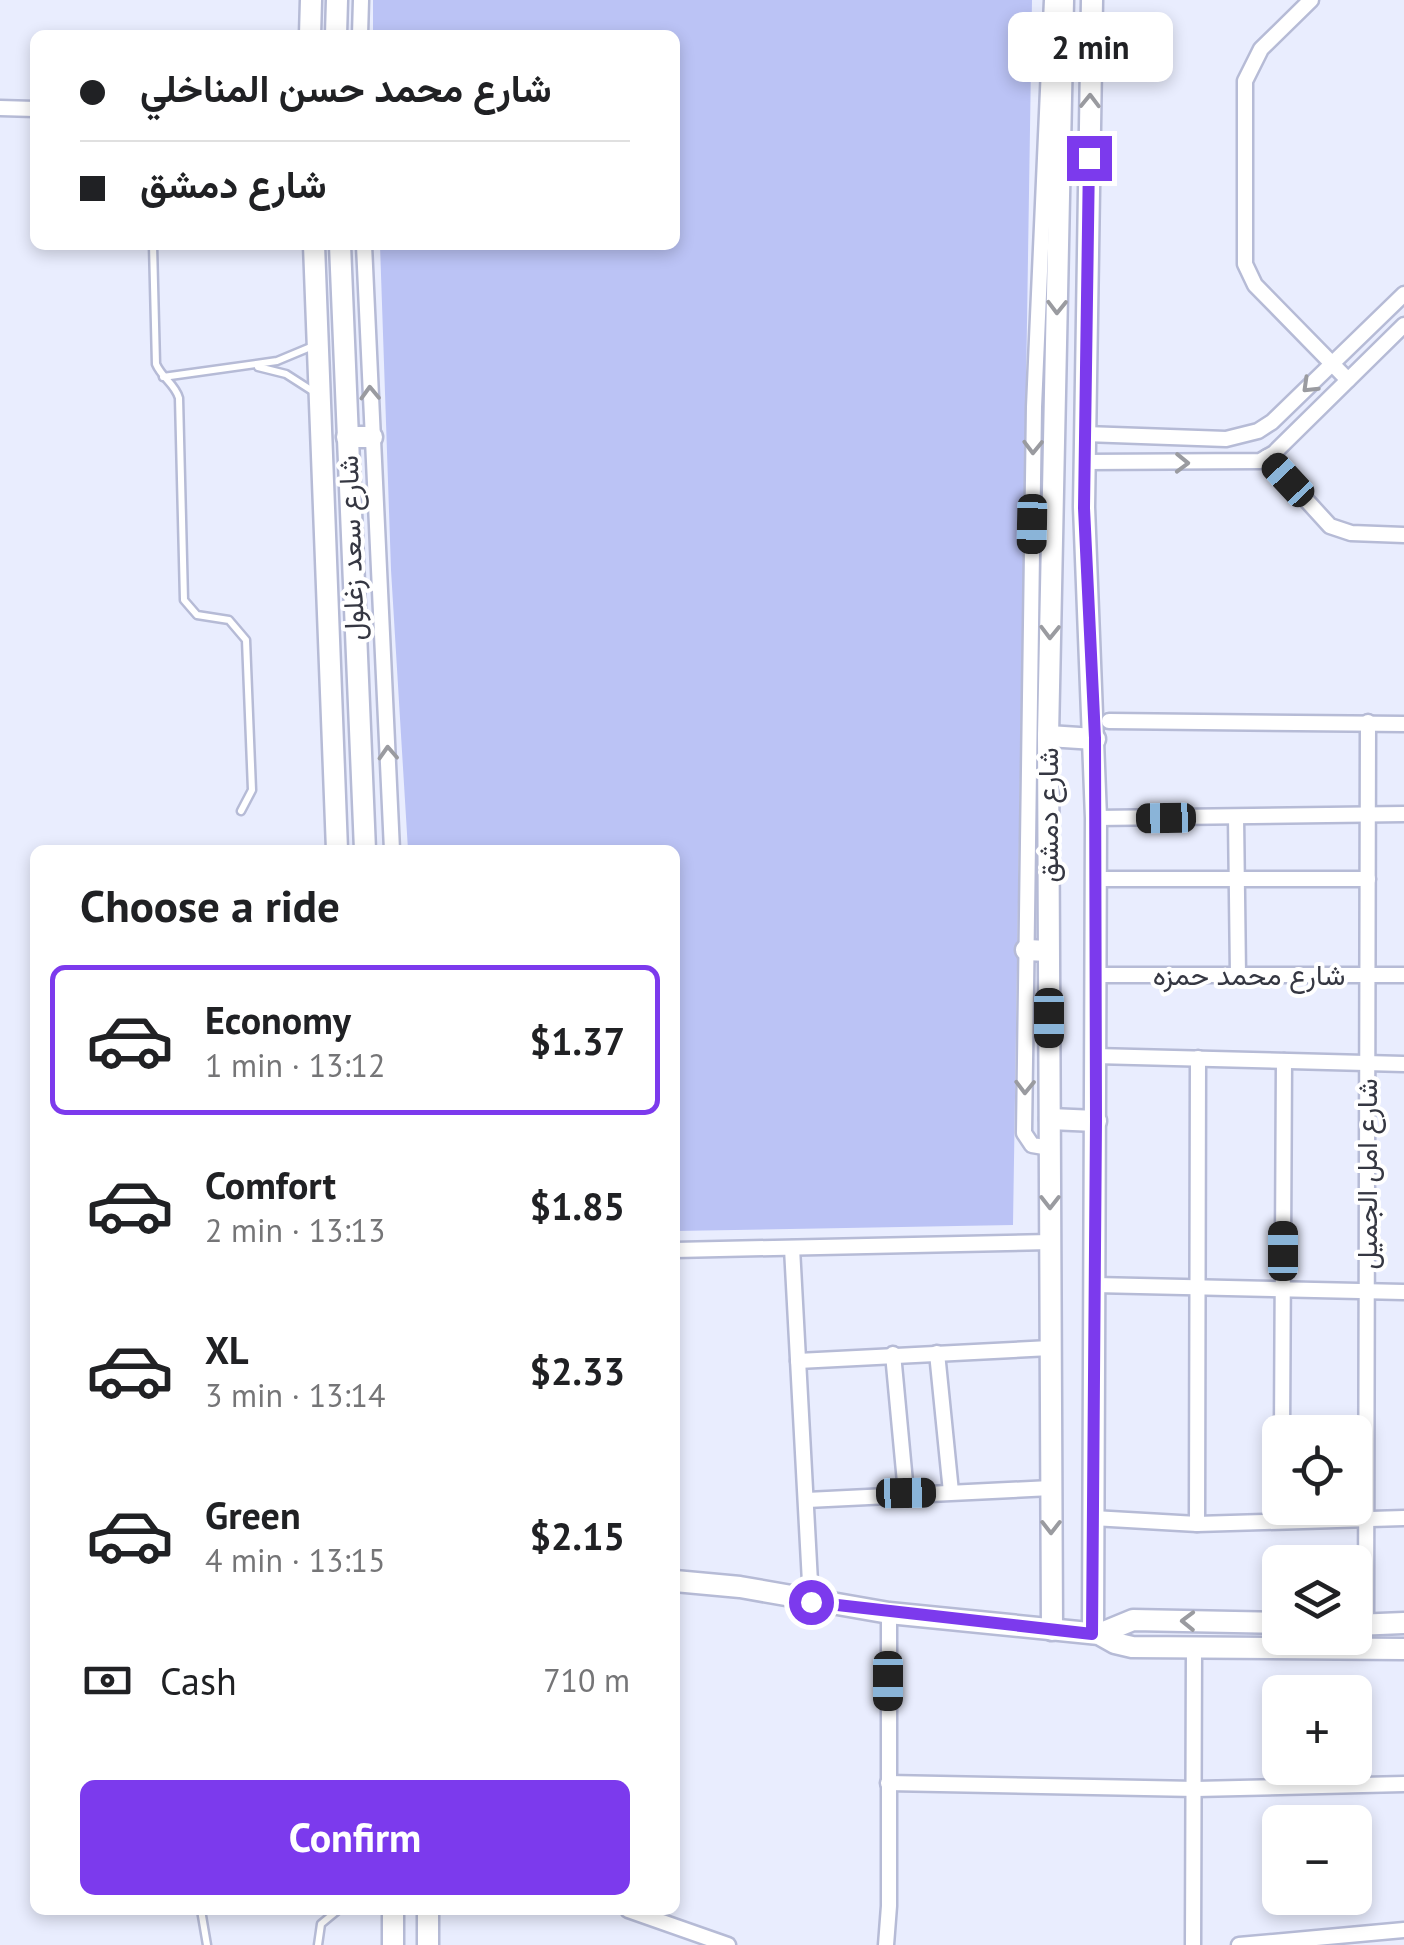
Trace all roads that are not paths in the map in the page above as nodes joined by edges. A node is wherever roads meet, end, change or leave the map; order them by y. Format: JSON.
{"nodes":[{"id":1,"x":311,"y":0,"type":"edge"},
{"id":2,"x":337,"y":0,"type":"edge"},
{"id":3,"x":361,"y":0,"type":"edge"},
{"id":4,"x":1052,"y":0,"type":"edge"},
{"id":5,"x":1063,"y":0,"type":"edge"},
{"id":6,"x":1092,"y":0,"type":"edge"},
{"id":7,"x":1311,"y":0,"type":"edge"},
{"id":8,"x":310,"y":30,"type":"edge"},
{"id":9,"x":336,"y":30,"type":"edge"},
{"id":10,"x":360,"y":30,"type":"edge"},
{"id":11,"x":0,"y":108,"type":"edge"},
{"id":12,"x":30,"y":109,"type":"edge"},
{"id":13,"x":152,"y":250,"type":"edge"},
{"id":14,"x":340,"y":250,"type":"edge"},
{"id":15,"x":364,"y":250,"type":"edge"},
{"id":16,"x":312,"y":255,"type":"edge"},
{"id":17,"x":1404,"y":294,"type":"edge"},
{"id":18,"x":1404,"y":325,"type":"edge"},
{"id":19,"x":318,"y":342,"type":"junction"},
{"id":20,"x":1332,"y":364,"type":"junction"},
{"id":21,"x":246,"y":366,"type":"junction"},
{"id":22,"x":163,"y":376,"type":"junction"},
{"id":23,"x":1348,"y":380,"type":"junction"},
{"id":24,"x":320,"y":396,"type":"junction"},
{"id":25,"x":1044,"y":408,"type":"junction"},
{"id":26,"x":1086,"y":434,"type":"junction"},
{"id":27,"x":347,"y":437,"type":"junction"},
{"id":28,"x":372,"y":437,"type":"junction"},
{"id":29,"x":1267,"y":457,"type":"junction"},
{"id":30,"x":1085,"y":462,"type":"junction"},
{"id":31,"x":1404,"y":534,"type":"edge"},
{"id":32,"x":357,"y":686,"type":"junction"},
{"id":33,"x":332,"y":688,"type":"junction"},
{"id":34,"x":1368,"y":722,"type":"junction"},
{"id":35,"x":1404,"y":724,"type":"edge"},
{"id":36,"x":1102,"y":730,"type":"junction"},
{"id":37,"x":1048,"y":736,"type":"junction"},
{"id":38,"x":241,"y":812,"type":"dead end"},
{"id":39,"x":1404,"y":814,"type":"edge"},
{"id":40,"x":1368,"y":815,"type":"junction"},
{"id":41,"x":1236,"y":817,"type":"junction"},
{"id":42,"x":1096,"y":818,"type":"junction"},
{"id":43,"x":337,"y":845,"type":"edge"},
{"id":44,"x":365,"y":845,"type":"edge"},
{"id":45,"x":392,"y":845,"type":"edge"},
{"id":46,"x":1238,"y":878,"type":"junction"},
{"id":47,"x":1368,"y":878,"type":"junction"},
{"id":48,"x":1095,"y":879,"type":"junction"},
{"id":49,"x":1026,"y":950,"type":"junction"},
{"id":50,"x":1048,"y":951,"type":"junction"},
{"id":51,"x":1095,"y":975,"type":"junction"},
{"id":52,"x":1238,"y":975,"type":"junction"},
{"id":53,"x":1368,"y":976,"type":"junction"},
{"id":54,"x":1404,"y":976,"type":"edge"},
{"id":55,"x":1095,"y":1056,"type":"junction"},
{"id":56,"x":1198,"y":1058,"type":"junction"},
{"id":57,"x":1284,"y":1060,"type":"junction"},
{"id":58,"x":1368,"y":1063,"type":"junction"},
{"id":59,"x":1404,"y":1064,"type":"edge"},
{"id":60,"x":1050,"y":1120,"type":"junction"},
{"id":61,"x":1096,"y":1121,"type":"junction"},
{"id":62,"x":1050,"y":1148,"type":"junction"},
{"id":63,"x":1050,"y":1242,"type":"junction"},
{"id":64,"x":792,"y":1248,"type":"junction"},
{"id":65,"x":680,"y":1250,"type":"edge"},
{"id":66,"x":1095,"y":1284,"type":"junction"},
{"id":67,"x":1198,"y":1287,"type":"junction"},
{"id":68,"x":1283,"y":1289,"type":"junction"},
{"id":69,"x":1367,"y":1291,"type":"junction"},
{"id":70,"x":1404,"y":1292,"type":"edge"},
{"id":71,"x":1050,"y":1348,"type":"junction"},
{"id":72,"x":937,"y":1353,"type":"junction"},
{"id":73,"x":893,"y":1354,"type":"junction"},
{"id":74,"x":798,"y":1362,"type":"junction"},
{"id":75,"x":1282,"y":1415,"type":"edge"},
{"id":76,"x":1366,"y":1415,"type":"edge"},
{"id":77,"x":1051,"y":1488,"type":"junction"},
{"id":78,"x":950,"y":1492,"type":"junction"},
{"id":79,"x":906,"y":1493,"type":"junction"},
{"id":80,"x":807,"y":1500,"type":"junction"},
{"id":81,"x":1262,"y":1517,"type":"edge"},
{"id":82,"x":1093,"y":1518,"type":"junction"},
{"id":83,"x":1404,"y":1518,"type":"edge"},
{"id":84,"x":1372,"y":1519,"type":"edge"},
{"id":85,"x":1197,"y":1524,"type":"junction"},
{"id":86,"x":680,"y":1581,"type":"edge"},
{"id":87,"x":1093,"y":1596,"type":"junction"},
{"id":88,"x":811,"y":1602,"type":"junction"},
{"id":89,"x":888,"y":1612,"type":"junction"},
{"id":90,"x":1404,"y":1612,"type":"edge"},
{"id":91,"x":1133,"y":1620,"type":"junction"},
{"id":92,"x":1262,"y":1623,"type":"edge"},
{"id":93,"x":1372,"y":1623,"type":"edge"},
{"id":94,"x":1404,"y":1623,"type":"edge"},
{"id":95,"x":1372,"y":1625,"type":"edge"},
{"id":96,"x":1052,"y":1630,"type":"junction"},
{"id":97,"x":1096,"y":1634,"type":"junction"},
{"id":98,"x":1262,"y":1641,"type":"edge"},
{"id":99,"x":1194,"y":1648,"type":"junction"},
{"id":100,"x":1259,"y":1648,"type":"junction"},
{"id":101,"x":1404,"y":1648,"type":"edge"},
{"id":102,"x":888,"y":1783,"type":"junction"},
{"id":103,"x":1404,"y":1784,"type":"edge"},
{"id":104,"x":1196,"y":1788,"type":"junction"},
{"id":105,"x":202,"y":1915,"type":"edge"},
{"id":106,"x":332,"y":1915,"type":"edge"},
{"id":107,"x":393,"y":1915,"type":"edge"},
{"id":108,"x":428,"y":1915,"type":"edge"},
{"id":109,"x":642,"y":1915,"type":"edge"},
{"id":110,"x":1404,"y":1930,"type":"edge"},
{"id":111,"x":207,"y":1945,"type":"edge"},
{"id":112,"x":318,"y":1945,"type":"edge"},
{"id":113,"x":394,"y":1945,"type":"edge"},
{"id":114,"x":428,"y":1945,"type":"edge"},
{"id":115,"x":728,"y":1945,"type":"edge"},
{"id":116,"x":886,"y":1945,"type":"edge"},
{"id":117,"x":1193,"y":1945,"type":"edge"},
{"id":118,"x":1240,"y":1945,"type":"edge"}],
"edges":[{"from":1,"to":8,"type":"street"},
{"from":2,"to":9,"type":"street"},
{"from":3,"to":10,"type":"street"},
{"from":4,"to":25,"type":"street"},
{"from":5,"to":25,"type":"street","name":"شارع دمشق","one_way":true},
{"from":26,"to":6,"type":"street","name":"شارع دمشق","one_way":true},
{"from":7,"to":20,"type":"street"},
{"from":11,"to":12,"type":"street"},
{"from":13,"to":22,"type":"lane"},
{"from":14,"to":27,"type":"street","name":"شارع سعد زغلول"},
{"from":28,"to":15,"type":"street","one_way":true},
{"from":16,"to":19,"type":"street","name":"شارع سعد زغلول"},
{"from":17,"to":20,"type":"street"},
{"from":18,"to":23,"type":"street"},
{"from":19,"to":21,"type":"lane"},
{"from":19,"to":24,"type":"street","name":"شارع سعد زغلول"},
{"from":20,"to":23,"type":"street"},
{"from":20,"to":26,"type":"street","one_way":true},
{"from":21,"to":22,"type":"lane"},
{"from":21,"to":24,"type":"lane"},
{"from":22,"to":38,"type":"lane"},
{"from":23,"to":29,"type":"street"},
{"from":24,"to":33,"type":"street","name":"شارع سعد زغلول"},
{"from":25,"to":37,"type":"street","name":"شارع دمشق","one_way":true},
{"from":25,"to":49,"type":"street","one_way":true},
{"from":26,"to":30,"type":"street","name":"شارع دمشق"},
{"from":27,"to":28,"type":"street"},
{"from":27,"to":32,"type":"street","name":"شارع سعد زغلول"},
{"from":45,"to":28,"type":"street","one_way":true},
{"from":30,"to":29,"type":"street","one_way":true},
{"from":29,"to":31,"type":"street"},
{"from":30,"to":36,"type":"street","name":"شارع دمشق"},
{"from":32,"to":33,"type":"street"},
{"from":32,"to":44,"type":"street","name":"شارع سعد زغلول"},
{"from":33,"to":43,"type":"street","name":"شارع سعد زغلول"},
{"from":34,"to":35,"type":"street"},
{"from":34,"to":36,"type":"street"},
{"from":34,"to":40,"type":"street","name":"شارع امل الجميل"},
{"from":36,"to":37,"type":"street"},
{"from":36,"to":42,"type":"street","name":"شارع دمشق"},
{"from":37,"to":50,"type":"street","name":"شارع دمشق"},
{"from":39,"to":40,"type":"street"},
{"from":40,"to":41,"type":"street"},
{"from":40,"to":47,"type":"street","name":"شارع امل الجميل"},
{"from":41,"to":42,"type":"street"},
{"from":41,"to":46,"type":"street"},
{"from":42,"to":48,"type":"street","name":"شارع دمشق"},
{"from":46,"to":47,"type":"street"},
{"from":46,"to":48,"type":"street"},
{"from":46,"to":52,"type":"street"},
{"from":47,"to":53,"type":"street","name":"شارع امل الجميل"},
{"from":48,"to":51,"type":"street","name":"شارع دمشق"},
{"from":49,"to":50,"type":"street"},
{"from":49,"to":62,"type":"street","one_way":true},
{"from":50,"to":60,"type":"street","name":"شارع دمشق"},
{"from":51,"to":52,"type":"street","name":"شارع محمد حمزه"},
{"from":51,"to":55,"type":"street","name":"شارع دمشق"},
{"from":52,"to":53,"type":"street","name":"شارع محمد حمزه"},
{"from":53,"to":54,"type":"street","name":"شارع محمد حمزه"},
{"from":53,"to":58,"type":"street","name":"شارع امل الجميل"},
{"from":55,"to":56,"type":"street"},
{"from":55,"to":61,"type":"street","name":"شارع دمشق"},
{"from":56,"to":57,"type":"street"},
{"from":56,"to":67,"type":"street"},
{"from":57,"to":58,"type":"street"},
{"from":57,"to":68,"type":"street"},
{"from":58,"to":59,"type":"street"},
{"from":58,"to":69,"type":"street","name":"شارع امل الجميل"},
{"from":60,"to":61,"type":"street"},
{"from":60,"to":62,"type":"street","name":"شارع دمشق"},
{"from":61,"to":66,"type":"street","name":"شارع دمشق"},
{"from":62,"to":63,"type":"street","name":"شارع دمشق","one_way":true},
{"from":63,"to":64,"type":"street"},
{"from":63,"to":71,"type":"street","name":"شارع دمشق"},
{"from":64,"to":65,"type":"street"},
{"from":64,"to":74,"type":"street"},
{"from":66,"to":67,"type":"street"},
{"from":66,"to":82,"type":"street","name":"شارع دمشق"},
{"from":67,"to":68,"type":"street"},
{"from":67,"to":85,"type":"street"},
{"from":68,"to":69,"type":"street"},
{"from":68,"to":75,"type":"street"},
{"from":69,"to":70,"type":"street"},
{"from":69,"to":76,"type":"street","name":"شارع امل الجميل"},
{"from":71,"to":72,"type":"street"},
{"from":71,"to":77,"type":"street","name":"شارع دمشق"},
{"from":72,"to":73,"type":"street"},
{"from":72,"to":78,"type":"street"},
{"from":73,"to":74,"type":"street"},
{"from":73,"to":79,"type":"street"},
{"from":74,"to":80,"type":"street"},
{"from":77,"to":78,"type":"street"},
{"from":77,"to":96,"type":"street","name":"شارع دمشق","one_way":true},
{"from":78,"to":79,"type":"street"},
{"from":79,"to":80,"type":"street"},
{"from":80,"to":88,"type":"street"},
{"from":81,"to":85,"type":"street"},
{"from":82,"to":85,"type":"street"},
{"from":82,"to":87,"type":"street","name":"شارع دمشق"},
{"from":83,"to":84,"type":"street"},
{"from":86,"to":88,"type":"street"},
{"from":87,"to":91,"type":"street"},
{"from":87,"to":97,"type":"street","name":"شارع دمشق"},
{"from":88,"to":89,"type":"street"},
{"from":89,"to":96,"type":"street"},
{"from":89,"to":102,"type":"street"},
{"from":90,"to":93,"type":"street"},
{"from":92,"to":91,"type":"street","one_way":true},
{"from":91,"to":97,"type":"street"},
{"from":94,"to":95,"type":"street"},
{"from":96,"to":97,"type":"street"},
{"from":97,"to":99,"type":"street"},
{"from":98,"to":100,"type":"street"},
{"from":99,"to":100,"type":"street"},
{"from":99,"to":104,"type":"street"},
{"from":100,"to":101,"type":"street"},
{"from":102,"to":104,"type":"street"},
{"from":102,"to":116,"type":"street"},
{"from":103,"to":104,"type":"street"},
{"from":104,"to":117,"type":"street"},
{"from":105,"to":111,"type":"lane"},
{"from":106,"to":112,"type":"lane"},
{"from":107,"to":113,"type":"street"},
{"from":108,"to":114,"type":"street"},
{"from":109,"to":115,"type":"street"},
{"from":110,"to":118,"type":"street"}]}
